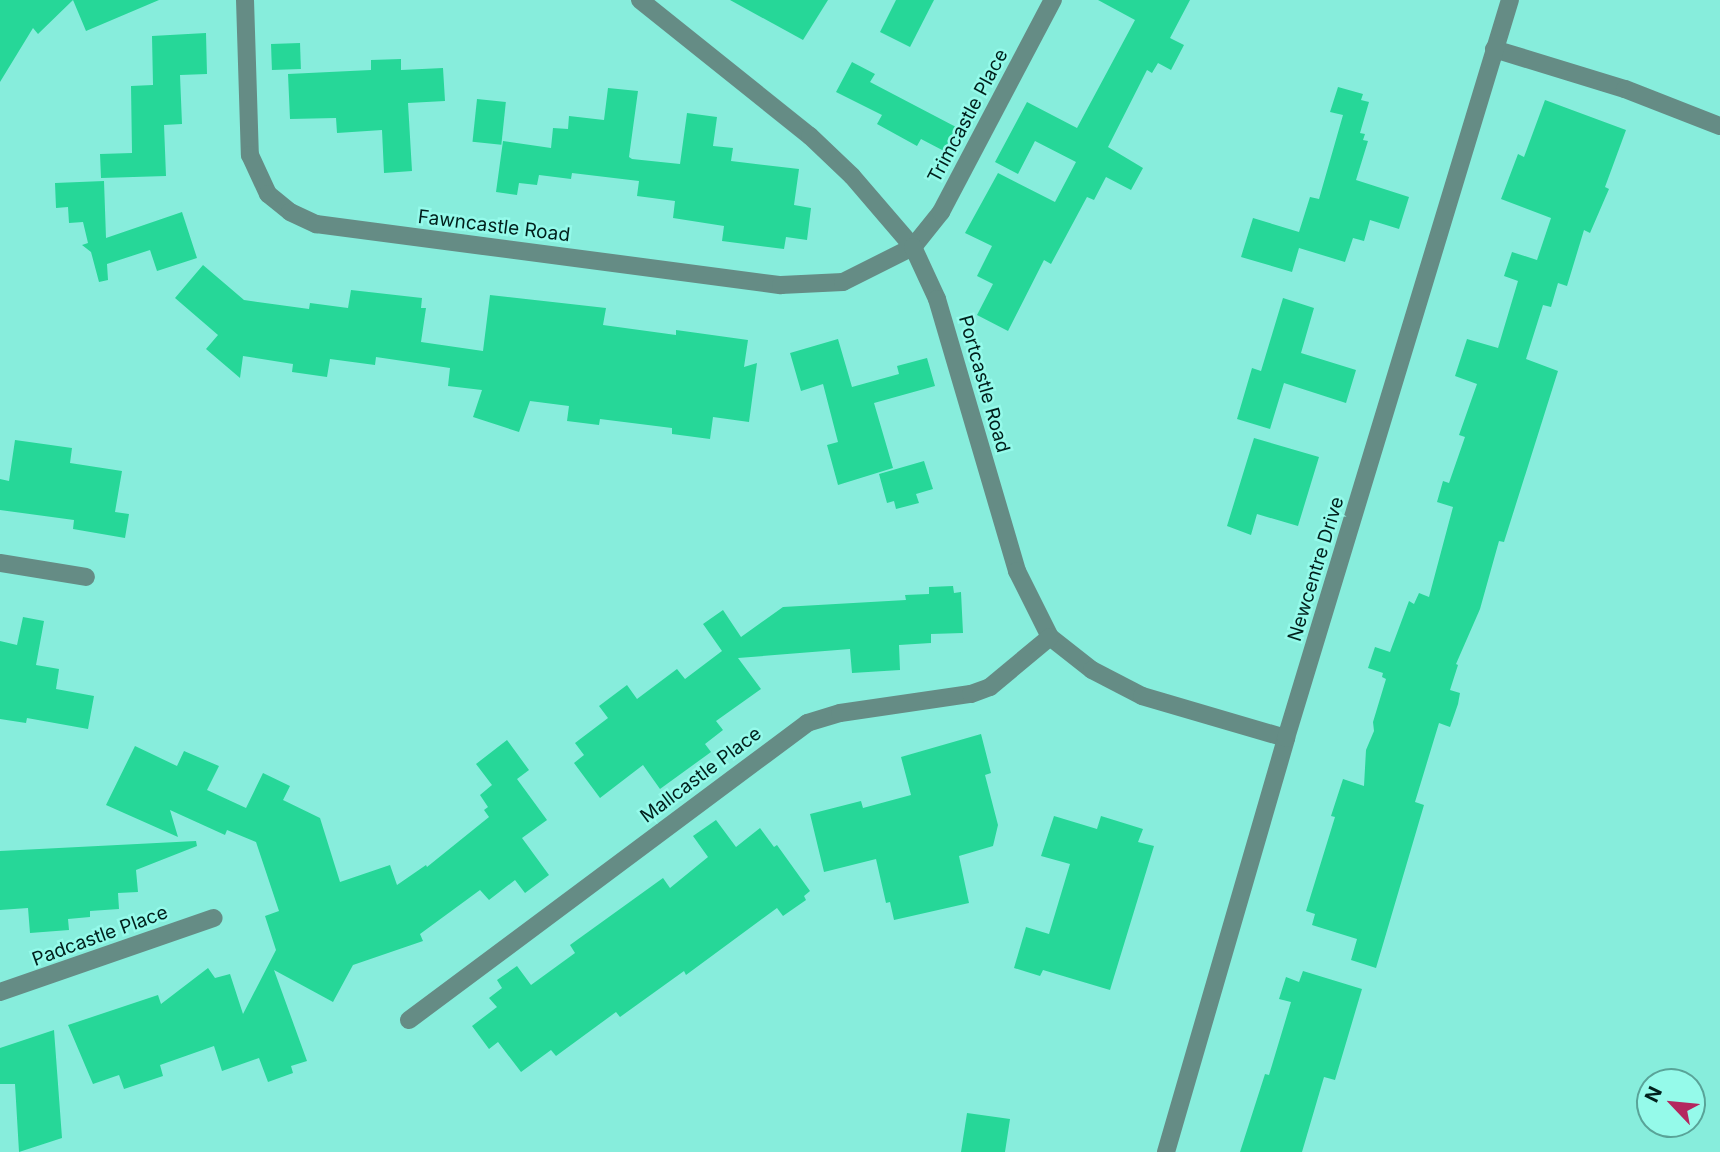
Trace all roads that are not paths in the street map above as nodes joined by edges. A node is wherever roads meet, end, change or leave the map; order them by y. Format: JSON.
{"nodes":[{"id":1,"x":245,"y":0,"type":"edge"},
{"id":2,"x":640,"y":0,"type":"edge"},
{"id":3,"x":1053,"y":0,"type":"edge"},
{"id":4,"x":1510,"y":0,"type":"edge"},
{"id":5,"x":1494,"y":49,"type":"junction"},
{"id":6,"x":1720,"y":126,"type":"edge"},
{"id":7,"x":913,"y":247,"type":"junction"},
{"id":8,"x":0,"y":562,"type":"edge"},
{"id":9,"x":86,"y":577,"type":"dead end"},
{"id":10,"x":1050,"y":637,"type":"junction"},
{"id":11,"x":1286,"y":738,"type":"junction"},
{"id":12,"x":214,"y":918,"type":"dead end"},
{"id":13,"x":0,"y":992,"type":"edge"},
{"id":14,"x":408,"y":1020,"type":"dead end"},
{"id":15,"x":1166,"y":1152,"type":"edge"}],
"edges":[{"from":1,"to":7,"type":"street","name":"Fawncastle Road"},
{"from":2,"to":7,"type":"street","name":"Portcastle Road"},
{"from":3,"to":7,"type":"street","name":"Trimcastle Place"},
{"from":4,"to":5,"type":"street","name":"Newcentre Drive"},
{"from":5,"to":6,"type":"street"},
{"from":5,"to":11,"type":"street","name":"Newcentre Drive"},
{"from":7,"to":10,"type":"street","name":"Portcastle Road"},
{"from":8,"to":9,"type":"street"},
{"from":10,"to":11,"type":"street","name":"Portcastle Road"},
{"from":10,"to":14,"type":"street","name":"Mallcastle Place"},
{"from":11,"to":15,"type":"street","name":"Newcentre Drive"},
{"from":12,"to":13,"type":"street","name":"Padcastle Place"}]}
